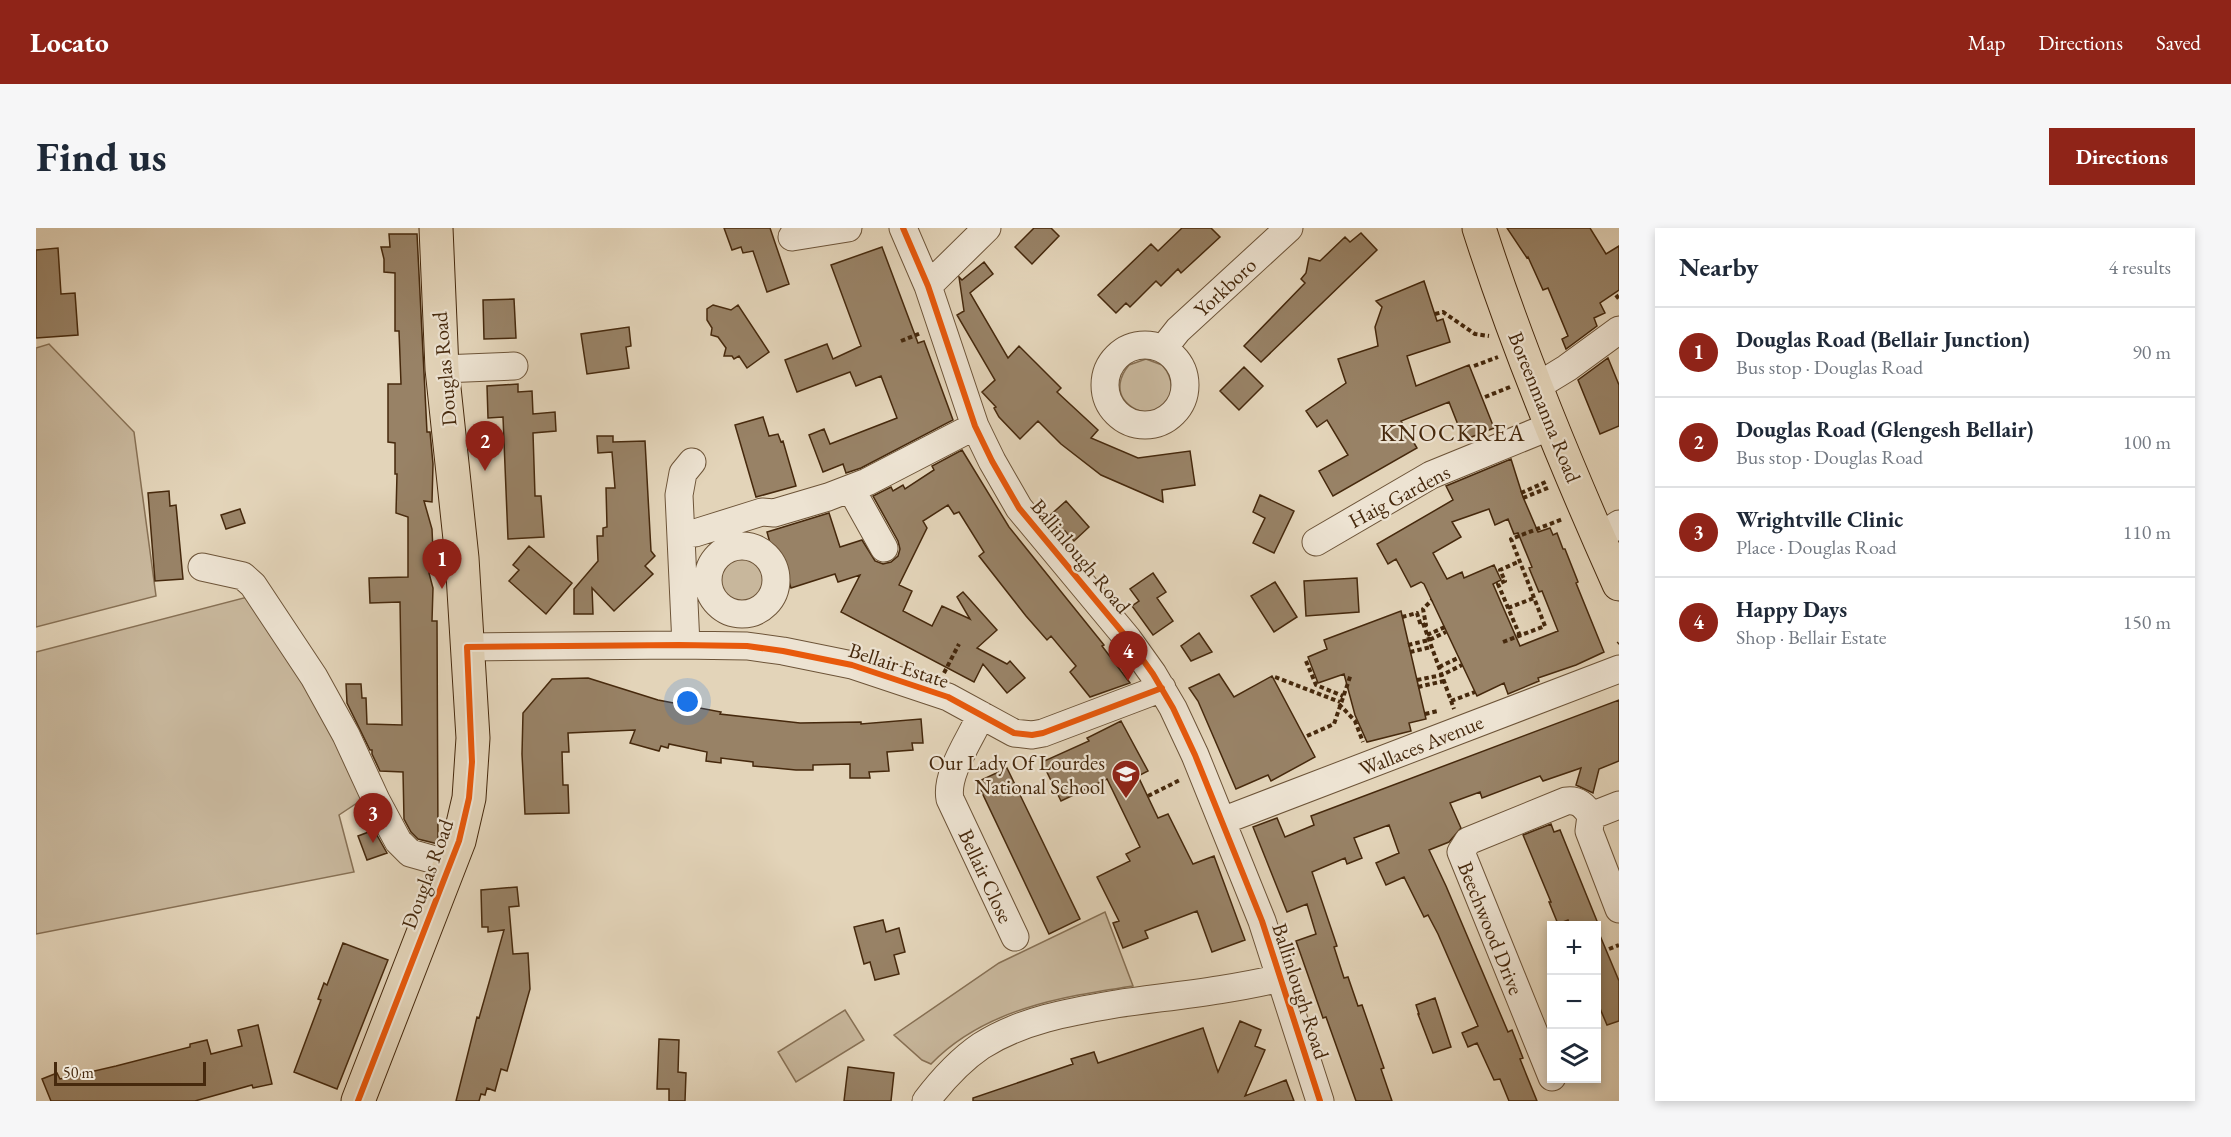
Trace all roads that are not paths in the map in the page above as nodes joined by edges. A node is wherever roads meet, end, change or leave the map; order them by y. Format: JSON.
{"nodes":[{"id":1,"x":436,"y":228,"type":"edge"},
{"id":2,"x":848,"y":228,"type":"edge"},
{"id":3,"x":903,"y":228,"type":"edge"},
{"id":4,"x":987,"y":228,"type":"edge"},
{"id":5,"x":1289,"y":228,"type":"edge"},
{"id":6,"x":1479,"y":228,"type":"edge"},
{"id":7,"x":792,"y":237,"type":"dead end"},
{"id":8,"x":928,"y":286,"type":"junction"},
{"id":9,"x":1619,"y":330,"type":"edge"},
{"id":10,"x":1163,"y":349,"type":"dead end"},
{"id":11,"x":514,"y":366,"type":"dead end"},
{"id":12,"x":442,"y":369,"type":"junction"},
{"id":13,"x":1524,"y":386,"type":"junction"},
{"id":14,"x":975,"y":426,"type":"junction"},
{"id":15,"x":1551,"y":426,"type":"junction"},
{"id":16,"x":692,"y":462,"type":"dead end"},
{"id":17,"x":851,"y":489,"type":"junction"},
{"id":18,"x":774,"y":513,"type":"junction"},
{"id":19,"x":710,"y":528,"type":"junction"},
{"id":20,"x":1609,"y":531,"type":"edge"},
{"id":21,"x":682,"y":535,"type":"junction"},
{"id":22,"x":1316,"y":542,"type":"dead end"},
{"id":23,"x":884,"y":548,"type":"dead end"},
{"id":24,"x":202,"y":567,"type":"dead end"},
{"id":25,"x":1619,"y":584,"type":"edge"},
{"id":26,"x":686,"y":645,"type":"junction"},
{"id":27,"x":467,"y":647,"type":"junction"},
{"id":28,"x":1619,"y":669,"type":"edge"},
{"id":29,"x":1162,"y":688,"type":"junction"},
{"id":30,"x":981,"y":715,"type":"junction"},
{"id":31,"x":1619,"y":805,"type":"edge"},
{"id":32,"x":1591,"y":816,"type":"junction"},
{"id":33,"x":1222,"y":821,"type":"junction"},
{"id":34,"x":449,"y":864,"type":"junction"},
{"id":35,"x":1619,"y":909,"type":"edge"},
{"id":36,"x":1015,"y":938,"type":"dead end"},
{"id":37,"x":1280,"y":978,"type":"junction"},
{"id":38,"x":1547,"y":1066,"type":"edge"},
{"id":39,"x":358,"y":1101,"type":"edge"},
{"id":40,"x":926,"y":1101,"type":"edge"},
{"id":41,"x":1320,"y":1101,"type":"edge"}],
"edges":[{"from":1,"to":12,"type":"main road","name":"Douglas Road"},
{"from":2,"to":7,"type":"street"},
{"from":3,"to":8,"type":"street","name":"Ballinlough Road"},
{"from":4,"to":8,"type":"street"},
{"from":5,"to":10,"type":"street","name":"Yorkboro"},
{"from":6,"to":13,"type":"main road","name":"Boreenmanna Road"},
{"from":8,"to":14,"type":"street","name":"Ballinlough Road"},
{"from":9,"to":13,"type":"street"},
{"from":11,"to":12,"type":"street"},
{"from":12,"to":27,"type":"main road","name":"Douglas Road"},
{"from":13,"to":15,"type":"main road","name":"Boreenmanna Road"},
{"from":14,"to":17,"type":"street"},
{"from":14,"to":29,"type":"street","name":"Ballinlough Road"},
{"from":15,"to":20,"type":"main road","name":"Boreenmanna Road"},
{"from":15,"to":22,"type":"street","name":"Haig Gardens"},
{"from":16,"to":21,"type":"street"},
{"from":17,"to":18,"type":"street"},
{"from":17,"to":23,"type":"street"},
{"from":18,"to":19,"type":"street"},
{"from":18,"to":19,"type":"street"},
{"from":19,"to":21,"type":"street"},
{"from":20,"to":25,"type":"main road","name":"Boreenmanna Road"},
{"from":21,"to":26,"type":"street"},
{"from":24,"to":34,"type":"street"},
{"from":26,"to":27,"type":"street","name":"Bellair Estate"},
{"from":26,"to":30,"type":"street","name":"Bellair Estate"},
{"from":27,"to":34,"type":"main road","name":"Douglas Road"},
{"from":28,"to":33,"type":"street","name":"Wallaces Avenue"},
{"from":29,"to":30,"type":"street","name":"Bellair Estate"},
{"from":29,"to":33,"type":"street","name":"Ballinlough Road"},
{"from":30,"to":36,"type":"street","name":"Bellair Close"},
{"from":31,"to":32,"type":"street"},
{"from":32,"to":35,"type":"street"},
{"from":32,"to":38,"type":"street","name":"Beechwood Drive"},
{"from":33,"to":37,"type":"street","name":"Ballinlough Road"},
{"from":34,"to":39,"type":"main road","name":"Douglas Road"},
{"from":37,"to":40,"type":"street"},
{"from":37,"to":41,"type":"street","name":"Ballinlough Road"}]}
